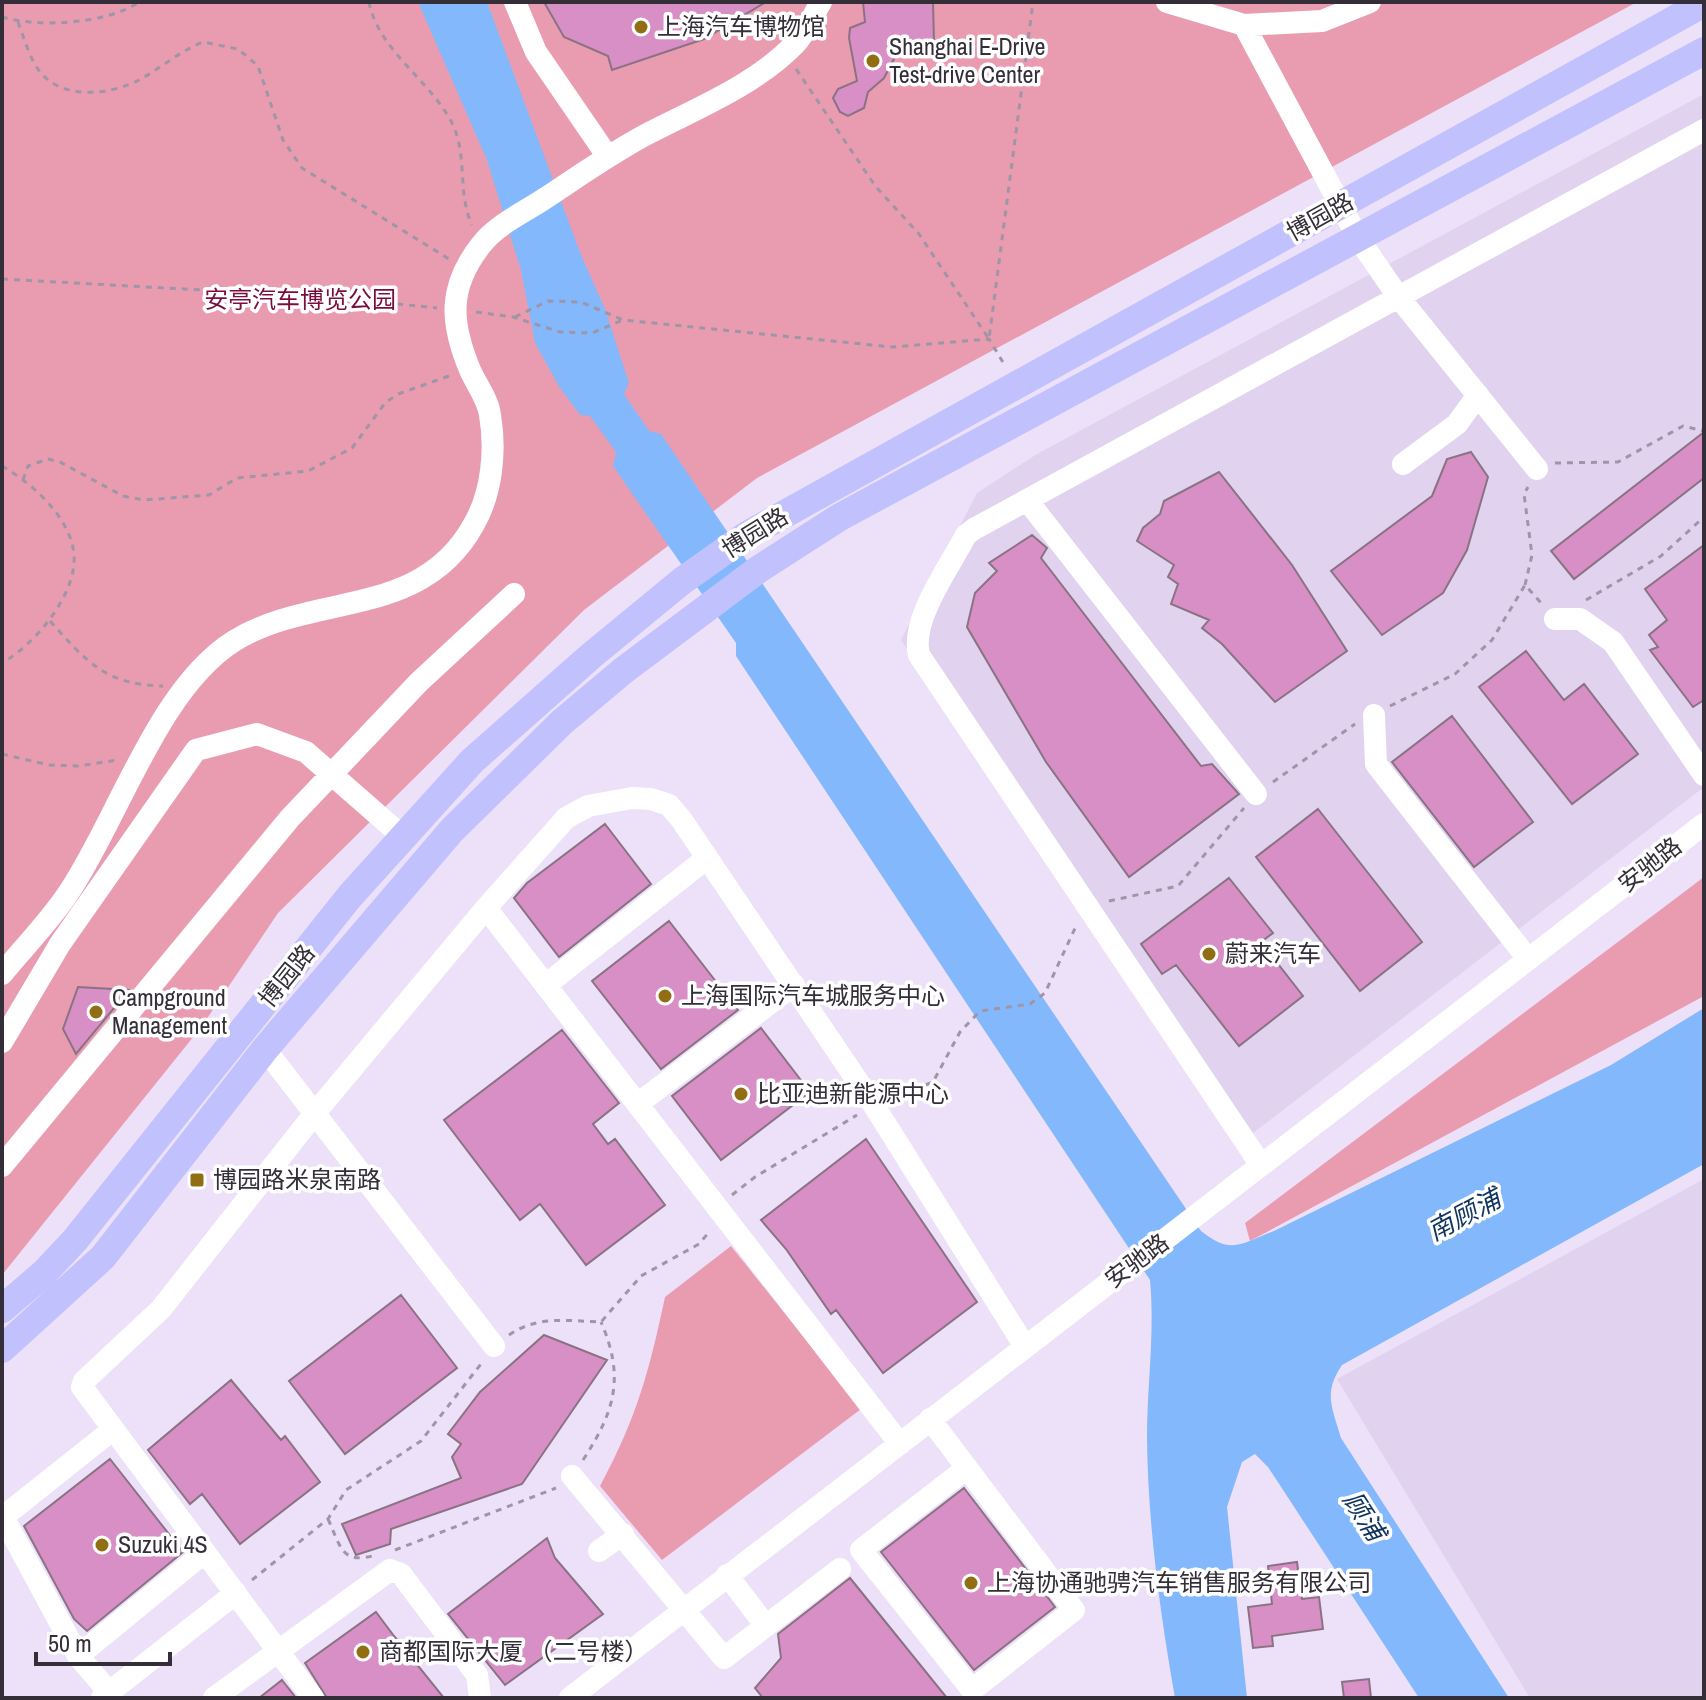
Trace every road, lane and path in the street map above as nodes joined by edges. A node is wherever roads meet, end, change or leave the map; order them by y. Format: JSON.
{"nodes":[{"id":1,"x":139,"y":2,"type":"edge"},
{"id":2,"x":369,"y":2,"type":"edge"},
{"id":3,"x":515,"y":2,"type":"edge"},
{"id":4,"x":821,"y":2,"type":"edge"},
{"id":5,"x":1033,"y":2,"type":"edge"},
{"id":6,"x":1167,"y":2,"type":"edge"},
{"id":7,"x":1370,"y":2,"type":"edge"},
{"id":8,"x":1704,"y":3,"type":"edge"},
{"id":9,"x":2,"y":17,"type":"edge"},
{"id":10,"x":18,"y":22,"type":"junction"},
{"id":11,"x":1244,"y":25,"type":"junction"},
{"id":12,"x":1704,"y":51,"type":"edge"},
{"id":13,"x":785,"y":53,"type":"junction"},
{"id":14,"x":1704,"y":130,"type":"edge"},
{"id":15,"x":608,"y":157,"type":"junction"},
{"id":16,"x":1339,"y":206,"type":"junction"},
{"id":17,"x":488,"y":238,"type":"junction"},
{"id":18,"x":1358,"y":238,"type":"junction"},
{"id":19,"x":468,"y":264,"type":"junction"},
{"id":20,"x":2,"y":279,"type":"edge"},
{"id":21,"x":1397,"y":295,"type":"junction"},
{"id":22,"x":454,"y":310,"type":"junction"},
{"id":23,"x":513,"y":317,"type":"junction"},
{"id":24,"x":623,"y":320,"type":"junction"},
{"id":25,"x":989,"y":339,"type":"junction"},
{"id":26,"x":473,"y":375,"type":"junction"},
{"id":27,"x":1016,"y":385,"type":"junction"},
{"id":28,"x":1478,"y":395,"type":"junction"},
{"id":29,"x":1704,"y":431,"type":"edge"},
{"id":30,"x":1403,"y":464,"type":"dead end"},
{"id":31,"x":2,"y":466,"type":"edge"},
{"id":32,"x":1537,"y":469,"type":"junction"},
{"id":33,"x":23,"y":480,"type":"junction"},
{"id":34,"x":1027,"y":500,"type":"junction"},
{"id":35,"x":1704,"y":517,"type":"edge"},
{"id":36,"x":1525,"y":585,"type":"junction"},
{"id":37,"x":514,"y":594,"type":"dead end"},
{"id":38,"x":1555,"y":619,"type":"junction"},
{"id":39,"x":49,"y":621,"type":"junction"},
{"id":40,"x":2,"y":663,"type":"edge"},
{"id":41,"x":190,"y":680,"type":"junction"},
{"id":42,"x":1374,"y":715,"type":"junction"},
{"id":43,"x":2,"y":754,"type":"edge"},
{"id":44,"x":142,"y":761,"type":"junction"},
{"id":45,"x":332,"y":774,"type":"junction"},
{"id":46,"x":1704,"y":775,"type":"edge"},
{"id":47,"x":1256,"y":794,"type":"junction"},
{"id":48,"x":1704,"y":824,"type":"edge"},
{"id":49,"x":402,"y":836,"type":"junction"},
{"id":50,"x":707,"y":858,"type":"junction"},
{"id":51,"x":1088,"y":905,"type":"junction"},
{"id":52,"x":486,"y":908,"type":"junction"},
{"id":53,"x":1528,"y":959,"type":"junction"},
{"id":54,"x":2,"y":974,"type":"edge"},
{"id":55,"x":547,"y":984,"type":"junction"},
{"id":56,"x":794,"y":985,"type":"junction"},
{"id":57,"x":2,"y":1042,"type":"edge"},
{"id":58,"x":265,"y":1049,"type":"junction"},
{"id":59,"x":639,"y":1103,"type":"junction"},
{"id":60,"x":873,"y":1104,"type":"junction"},
{"id":61,"x":315,"y":1113,"type":"junction"},
{"id":62,"x":1261,"y":1165,"type":"junction"},
{"id":63,"x":2,"y":1166,"type":"edge"},
{"id":64,"x":719,"y":1206,"type":"junction"},
{"id":65,"x":2,"y":1309,"type":"edge"},
{"id":66,"x":601,"y":1322,"type":"junction"},
{"id":67,"x":1024,"y":1345,"type":"junction"},
{"id":68,"x":494,"y":1346,"type":"junction"},
{"id":69,"x":2,"y":1349,"type":"edge"},
{"id":70,"x":930,"y":1419,"type":"junction"},
{"id":71,"x":111,"y":1431,"type":"junction"},
{"id":72,"x":900,"y":1444,"type":"junction"},
{"id":73,"x":967,"y":1468,"type":"junction"},
{"id":74,"x":572,"y":1476,"type":"junction"},
{"id":75,"x":328,"y":1519,"type":"junction"},
{"id":76,"x":623,"y":1534,"type":"junction"},
{"id":77,"x":392,"y":1551,"type":"dead end"},
{"id":78,"x":599,"y":1551,"type":"dead end"},
{"id":79,"x":205,"y":1552,"type":"junction"},
{"id":80,"x":378,"y":1554,"type":"dead end"},
{"id":81,"x":840,"y":1569,"type":"dead end"},
{"id":82,"x":727,"y":1575,"type":"junction"},
{"id":83,"x":236,"y":1593,"type":"junction"},
{"id":84,"x":684,"y":1610,"type":"junction"},
{"id":85,"x":766,"y":1626,"type":"junction"},
{"id":86,"x":278,"y":1651,"type":"junction"},
{"id":87,"x":78,"y":1656,"type":"junction"},
{"id":88,"x":105,"y":1695,"type":"edge"},
{"id":89,"x":214,"y":1698,"type":"edge"},
{"id":90,"x":313,"y":1698,"type":"edge"},
{"id":91,"x":480,"y":1698,"type":"edge"},
{"id":92,"x":570,"y":1698,"type":"edge"}],
"edges":[{"from":1,"to":10,"type":"path"},
{"from":2,"to":17,"type":"path"},
{"from":3,"to":15,"type":"street"},
{"from":4,"to":13,"type":"street"},
{"from":5,"to":25,"type":"path"},
{"from":6,"to":11,"type":"street"},
{"from":7,"to":11,"type":"street"},
{"from":8,"to":16,"type":"main road","name":"博园路"},
{"from":9,"to":10,"type":"path"},
{"from":10,"to":19,"type":"path"},
{"from":11,"to":16,"type":"street"},
{"from":12,"to":18,"type":"main road","name":"博园路"},
{"from":13,"to":15,"type":"street"},
{"from":13,"to":25,"type":"path"},
{"from":14,"to":21,"type":"street"},
{"from":15,"to":17,"type":"street"},
{"from":16,"to":18,"type":"street"},
{"from":16,"to":27,"type":"main road","name":"博园路"},
{"from":17,"to":19,"type":"street"},
{"from":18,"to":21,"type":"street"},
{"from":18,"to":58,"type":"main road","name":"博园路"},
{"from":19,"to":22,"type":"street"},
{"from":20,"to":22,"type":"path"},
{"from":21,"to":28,"type":"street"},
{"from":21,"to":34,"type":"street"},
{"from":22,"to":23,"type":"path"},
{"from":22,"to":26,"type":"street"},
{"from":23,"to":24,"type":"path"},
{"from":23,"to":24,"type":"path"},
{"from":24,"to":25,"type":"path"},
{"from":25,"to":27,"type":"path"},
{"from":26,"to":33,"type":"path"},
{"from":26,"to":41,"type":"street"},
{"from":27,"to":49,"type":"main road","name":"博园路"},
{"from":28,"to":30,"type":"street"},
{"from":28,"to":32,"type":"street"},
{"from":29,"to":32,"type":"path"},
{"from":31,"to":33,"type":"path"},
{"from":32,"to":36,"type":"path"},
{"from":33,"to":39,"type":"path"},
{"from":34,"to":47,"type":"street"},
{"from":34,"to":51,"type":"street"},
{"from":35,"to":38,"type":"path"},
{"from":36,"to":38,"type":"path"},
{"from":36,"to":42,"type":"path"},
{"from":37,"to":45,"type":"street"},
{"from":38,"to":46,"type":"street"},
{"from":39,"to":40,"type":"path"},
{"from":39,"to":41,"type":"path"},
{"from":41,"to":44,"type":"street"},
{"from":42,"to":47,"type":"path"},
{"from":42,"to":53,"type":"street"},
{"from":43,"to":44,"type":"path"},
{"from":44,"to":54,"type":"street"},
{"from":45,"to":49,"type":"street"},
{"from":45,"to":57,"type":"street"},
{"from":45,"to":63,"type":"street"},
{"from":47,"to":51,"type":"path"},
{"from":48,"to":53,"type":"street","name":"安驰路"},
{"from":49,"to":65,"type":"main road","name":"博园路"},
{"from":50,"to":52,"type":"street"},
{"from":50,"to":55,"type":"street"},
{"from":50,"to":56,"type":"street"},
{"from":51,"to":60,"type":"path"},
{"from":51,"to":62,"type":"street"},
{"from":52,"to":55,"type":"street"},
{"from":52,"to":61,"type":"street"},
{"from":53,"to":62,"type":"street","name":"安驰路"},
{"from":55,"to":59,"type":"street"},
{"from":56,"to":59,"type":"street"},
{"from":56,"to":60,"type":"street"},
{"from":58,"to":61,"type":"street"},
{"from":58,"to":69,"type":"main road","name":"博园路"},
{"from":59,"to":64,"type":"street"},
{"from":60,"to":64,"type":"path"},
{"from":60,"to":67,"type":"street"},
{"from":61,"to":68,"type":"street"},
{"from":61,"to":71,"type":"street"},
{"from":62,"to":67,"type":"street","name":"安驰路"},
{"from":64,"to":66,"type":"path"},
{"from":64,"to":72,"type":"street"},
{"from":66,"to":68,"type":"path"},
{"from":66,"to":74,"type":"path"},
{"from":67,"to":70,"type":"street","name":"安驰路"},
{"from":68,"to":75,"type":"path"},
{"from":70,"to":72,"type":"street","name":"安驰路"},
{"from":70,"to":73,"type":"street"},
{"from":71,"to":79,"type":"street"},
{"from":71,"to":87,"type":"street"},
{"from":72,"to":82,"type":"street","name":"安驰路"},
{"from":73,"to":73,"type":"street"},
{"from":74,"to":76,"type":"street"},
{"from":74,"to":77,"type":"path"},
{"from":75,"to":80,"type":"path"},
{"from":75,"to":83,"type":"path"},
{"from":76,"to":78,"type":"street"},
{"from":76,"to":84,"type":"street"},
{"from":79,"to":83,"type":"street"},
{"from":79,"to":87,"type":"street"},
{"from":81,"to":85,"type":"street"},
{"from":82,"to":84,"type":"street","name":"安驰路"},
{"from":82,"to":85,"type":"street"},
{"from":83,"to":86,"type":"street"},
{"from":83,"to":88,"type":"street"},
{"from":84,"to":85,"type":"street"},
{"from":84,"to":92,"type":"street","name":"安驰路"},
{"from":86,"to":89,"type":"street"},
{"from":86,"to":90,"type":"street"},
{"from":86,"to":91,"type":"street"},
{"from":87,"to":88,"type":"street"}]}
